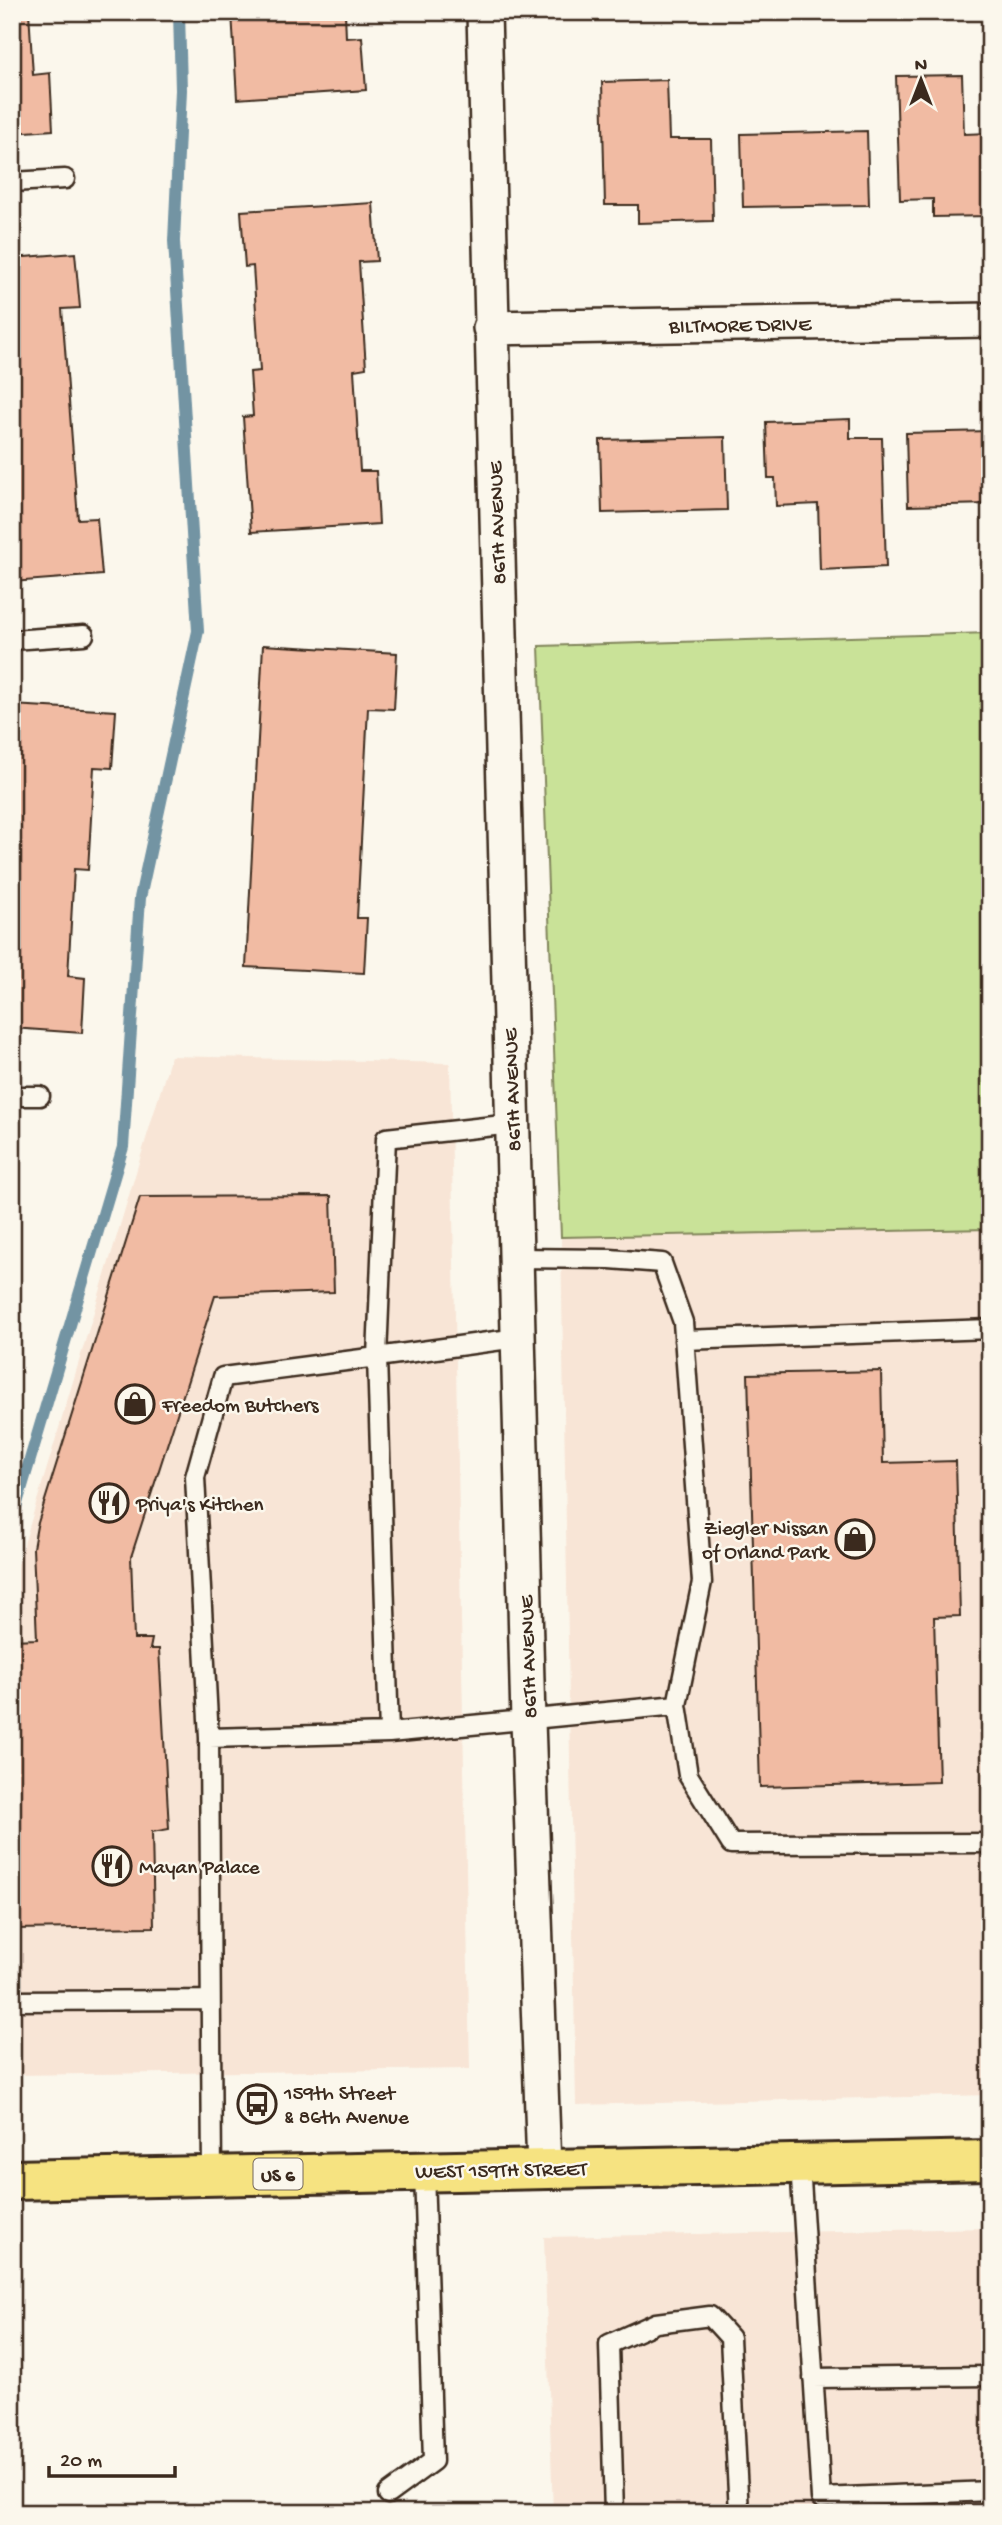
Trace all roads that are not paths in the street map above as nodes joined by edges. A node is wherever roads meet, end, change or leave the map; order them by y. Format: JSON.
{"nodes":[{"id":1,"x":484,"y":12,"type":"edge"},
{"id":2,"x":65,"y":179,"type":"dead end"},
{"id":3,"x":12,"y":182,"type":"edge"},
{"id":4,"x":990,"y":320,"type":"edge"},
{"id":5,"x":490,"y":328,"type":"junction"},
{"id":6,"x":84,"y":635,"type":"dead end"},
{"id":7,"x":12,"y":640,"type":"edge"},
{"id":8,"x":12,"y":1096,"type":"edge"},
{"id":9,"x":40,"y":1096,"type":"dead end"},
{"id":10,"x":512,"y":1124,"type":"junction"},
{"id":11,"x":516,"y":1258,"type":"junction"},
{"id":12,"x":990,"y":1329,"type":"edge"},
{"id":13,"x":518,"y":1338,"type":"junction"},
{"id":14,"x":684,"y":1340,"type":"junction"},
{"id":15,"x":377,"y":1357,"type":"junction"},
{"id":16,"x":677,"y":1705,"type":"junction"},
{"id":17,"x":528,"y":1721,"type":"junction"},
{"id":18,"x":389,"y":1733,"type":"junction"},
{"id":19,"x":209,"y":1738,"type":"junction"},
{"id":20,"x":990,"y":1843,"type":"edge"},
{"id":21,"x":209,"y":2000,"type":"junction"},
{"id":22,"x":12,"y":2001,"type":"edge"},
{"id":23,"x":990,"y":2160,"type":"edge"},
{"id":24,"x":800,"y":2164,"type":"junction"},
{"id":25,"x":544,"y":2168,"type":"junction"},
{"id":26,"x":424,"y":2171,"type":"junction"},
{"id":27,"x":212,"y":2175,"type":"junction"},
{"id":28,"x":12,"y":2180,"type":"edge"},
{"id":29,"x":990,"y":2376,"type":"edge"},
{"id":30,"x":813,"y":2378,"type":"junction"},
{"id":31,"x":990,"y":2491,"type":"edge"},
{"id":32,"x":388,"y":2494,"type":"dead end"},
{"id":33,"x":821,"y":2508,"type":"edge"},
{"id":34,"x":614,"y":2513,"type":"edge"},
{"id":35,"x":739,"y":2513,"type":"edge"}],
"edges":[{"from":1,"to":5,"type":"street","name":"86TH AVENUE"},
{"from":2,"to":3,"type":"lane"},
{"from":4,"to":5,"type":"street","name":"BILTMORE DRIVE"},
{"from":5,"to":10,"type":"street","name":"86TH AVENUE"},
{"from":6,"to":7,"type":"lane"},
{"from":8,"to":9,"type":"lane"},
{"from":10,"to":11,"type":"street","name":"86TH AVENUE"},
{"from":10,"to":15,"type":"lane"},
{"from":11,"to":13,"type":"street","name":"86TH AVENUE"},
{"from":11,"to":14,"type":"lane"},
{"from":12,"to":14,"type":"lane"},
{"from":13,"to":15,"type":"lane"},
{"from":13,"to":17,"type":"street","name":"86TH AVENUE"},
{"from":14,"to":16,"type":"lane"},
{"from":15,"to":18,"type":"lane"},
{"from":15,"to":19,"type":"lane"},
{"from":16,"to":17,"type":"lane"},
{"from":16,"to":20,"type":"lane"},
{"from":17,"to":18,"type":"lane"},
{"from":17,"to":25,"type":"street","name":"86TH AVENUE"},
{"from":18,"to":19,"type":"lane"},
{"from":19,"to":21,"type":"lane"},
{"from":21,"to":22,"type":"lane"},
{"from":21,"to":27,"type":"lane"},
{"from":23,"to":24,"type":"main road","name":"WEST 159TH STREET","number":"US 6"},
{"from":24,"to":25,"type":"main road","name":"WEST 159TH STREET","number":"US 6"},
{"from":24,"to":30,"type":"lane"},
{"from":25,"to":26,"type":"main road","name":"WEST 159TH STREET","number":"US 6"},
{"from":26,"to":27,"type":"main road","name":"WEST 159TH STREET","number":"US 6"},
{"from":26,"to":32,"type":"lane"},
{"from":27,"to":28,"type":"main road","name":"WEST 159TH STREET","number":"US 6"},
{"from":29,"to":30,"type":"lane"},
{"from":30,"to":33,"type":"lane"},
{"from":31,"to":33,"type":"lane"},
{"from":34,"to":35,"type":"lane"}]}
